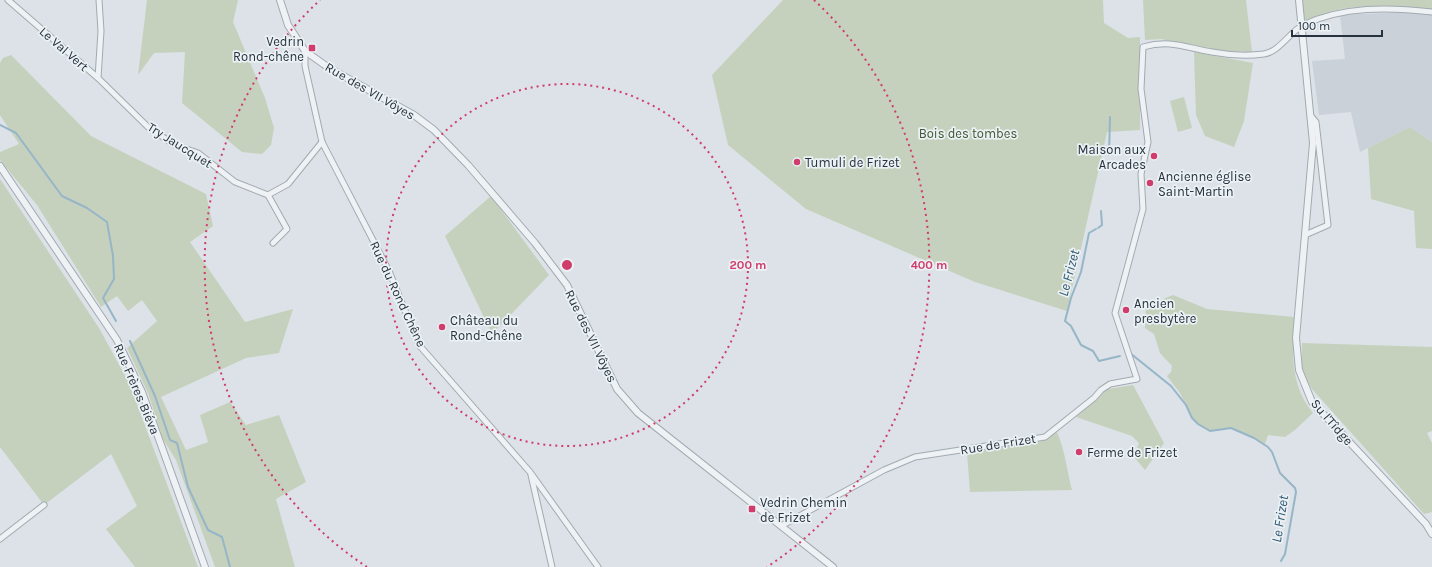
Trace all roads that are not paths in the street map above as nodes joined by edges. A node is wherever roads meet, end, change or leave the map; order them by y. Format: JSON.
{"nodes":[{"id":1,"x":8,"y":0,"type":"edge"},
{"id":2,"x":99,"y":0,"type":"edge"},
{"id":3,"x":280,"y":0,"type":"edge"},
{"id":4,"x":1299,"y":0,"type":"edge"},
{"id":5,"x":1432,"y":12,"type":"edge"},
{"id":6,"x":1302,"y":26,"type":"junction"},
{"id":7,"x":306,"y":51,"type":"junction"},
{"id":8,"x":98,"y":78,"type":"junction"},
{"id":9,"x":1310,"y":114,"type":"junction"},
{"id":10,"x":322,"y":142,"type":"junction"},
{"id":11,"x":0,"y":166,"type":"edge"},
{"id":12,"x":268,"y":195,"type":"junction"},
{"id":13,"x":1305,"y":235,"type":"junction"},
{"id":14,"x":273,"y":243,"type":"dead end"},
{"id":15,"x":530,"y":472,"type":"junction"},
{"id":16,"x":44,"y":504,"type":"dead end"},
{"id":17,"x":781,"y":526,"type":"junction"},
{"id":18,"x":1432,"y":534,"type":"edge"},
{"id":19,"x":0,"y":539,"type":"edge"},
{"id":20,"x":205,"y":567,"type":"edge"},
{"id":21,"x":552,"y":567,"type":"edge"},
{"id":22,"x":598,"y":567,"type":"edge"},
{"id":23,"x":833,"y":567,"type":"edge"}],
"edges":[{"from":1,"to":8,"type":"street","name":"Le Val Vert"},
{"from":2,"to":8,"type":"street","name":"Le Val Vert"},
{"from":3,"to":7,"type":"street"},
{"from":4,"to":6,"type":"street","name":"Su l'Tîdge"},
{"from":5,"to":6,"type":"street"},
{"from":6,"to":9,"type":"street","name":"Su l'Tîdge"},
{"from":6,"to":17,"type":"street","name":"Rue de Frizet"},
{"from":7,"to":10,"type":"street","name":"Rue du Rond Chêne"},
{"from":7,"to":17,"type":"street","name":"Rue des VII Vôyes"},
{"from":8,"to":12,"type":"street","name":"Try Jaucquet"},
{"from":9,"to":13,"type":"street","name":"Su l'Tîdge"},
{"from":9,"to":13,"type":"street","name":"Su l'Tîdge"},
{"from":10,"to":12,"type":"street"},
{"from":10,"to":15,"type":"street","name":"Rue du Rond Chêne"},
{"from":11,"to":20,"type":"street","name":"Rue Frères Biéva"},
{"from":12,"to":14,"type":"street"},
{"from":13,"to":18,"type":"street","name":"Su l'Tîdge"},
{"from":15,"to":21,"type":"street","name":"Rue du Rond Chêne"},
{"from":15,"to":22,"type":"street"},
{"from":16,"to":19,"type":"street"},
{"from":17,"to":23,"type":"street","name":"Rue des VII Vôyes"}]}
